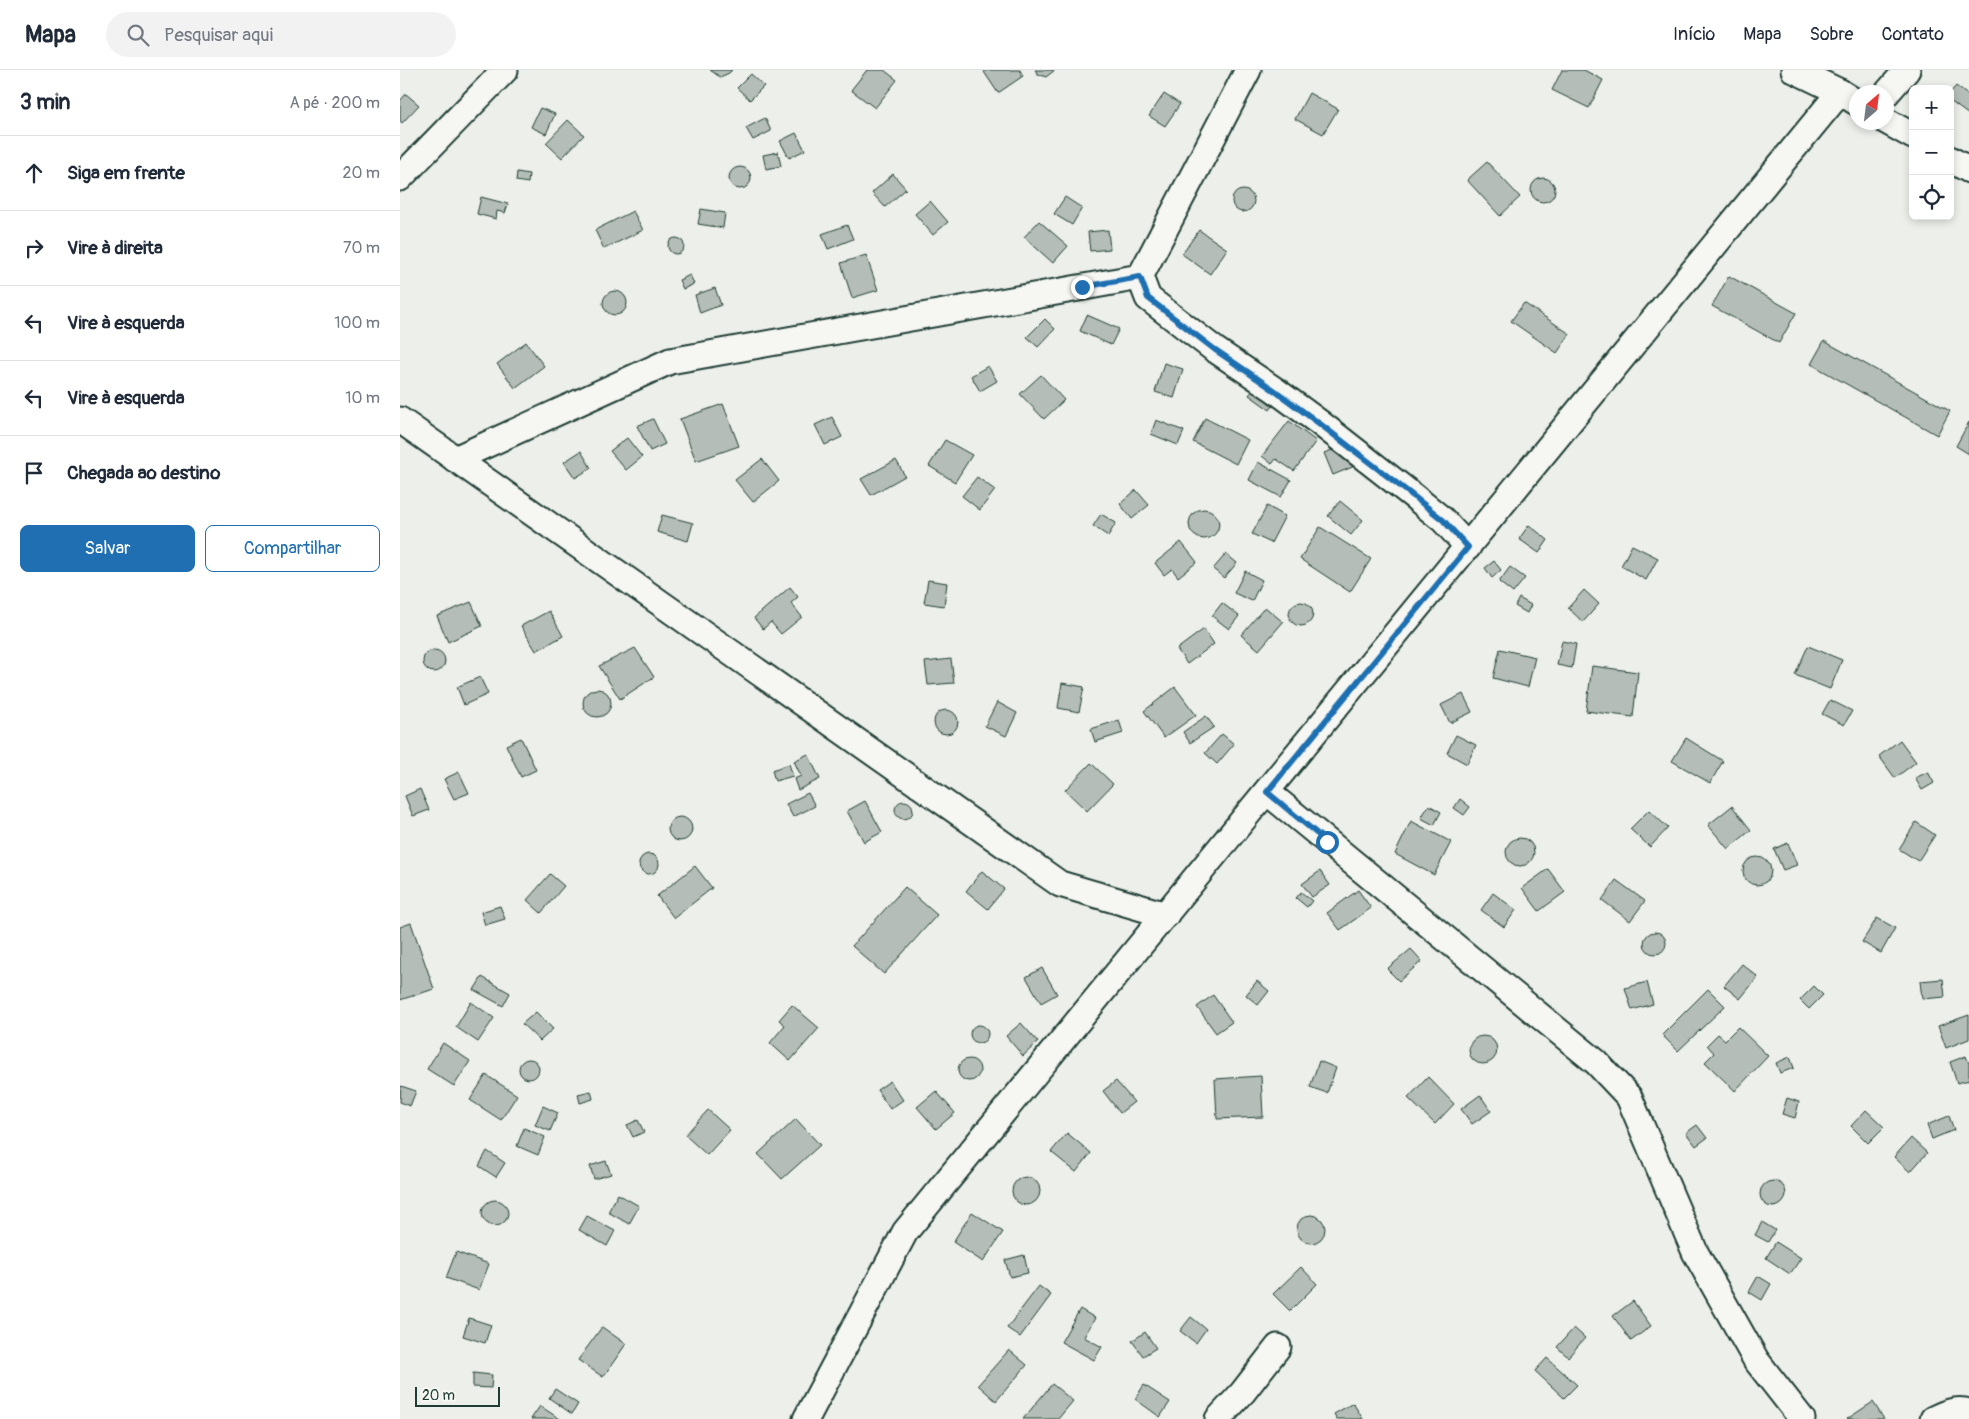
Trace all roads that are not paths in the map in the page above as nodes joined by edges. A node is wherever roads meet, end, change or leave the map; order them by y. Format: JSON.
{"nodes":[{"id":1,"x":505,"y":70,"type":"edge"},
{"id":2,"x":1248,"y":70,"type":"edge"},
{"id":3,"x":1794,"y":70,"type":"edge"},
{"id":4,"x":1907,"y":70,"type":"edge"},
{"id":5,"x":1894,"y":85,"type":"edge"},
{"id":6,"x":1848,"y":97,"type":"edge"},
{"id":7,"x":1894,"y":125,"type":"edge"},
{"id":8,"x":1909,"y":134,"type":"edge"},
{"id":9,"x":1954,"y":161,"type":"edge"},
{"id":10,"x":1969,"y":170,"type":"edge"},
{"id":11,"x":400,"y":178,"type":"edge"},
{"id":12,"x":1140,"y":277,"type":"junction"},
{"id":13,"x":400,"y":420,"type":"edge"},
{"id":14,"x":455,"y":459,"type":"junction"},
{"id":15,"x":1468,"y":547,"type":"junction"},
{"id":16,"x":1267,"y":792,"type":"junction"},
{"id":17,"x":1166,"y":915,"type":"junction"},
{"id":18,"x":1278,"y":1347,"type":"dead end"},
{"id":19,"x":1969,"y":1412,"type":"edge"},
{"id":20,"x":806,"y":1419,"type":"edge"},
{"id":21,"x":1218,"y":1419,"type":"edge"},
{"id":22,"x":1802,"y":1419,"type":"edge"},
{"id":23,"x":1933,"y":1419,"type":"edge"}],
"edges":[{"from":1,"to":11,"type":"street"},
{"from":2,"to":12,"type":"street"},
{"from":3,"to":6,"type":"street"},
{"from":4,"to":5,"type":"street"},
{"from":6,"to":15,"type":"street"},
{"from":7,"to":8,"type":"street"},
{"from":9,"to":10,"type":"street"},
{"from":12,"to":14,"type":"street"},
{"from":12,"to":15,"type":"street"},
{"from":13,"to":14,"type":"street"},
{"from":14,"to":17,"type":"street"},
{"from":15,"to":16,"type":"street"},
{"from":16,"to":17,"type":"street"},
{"from":16,"to":22,"type":"street"},
{"from":17,"to":20,"type":"street"},
{"from":18,"to":21,"type":"street"},
{"from":19,"to":23,"type":"street"}]}
